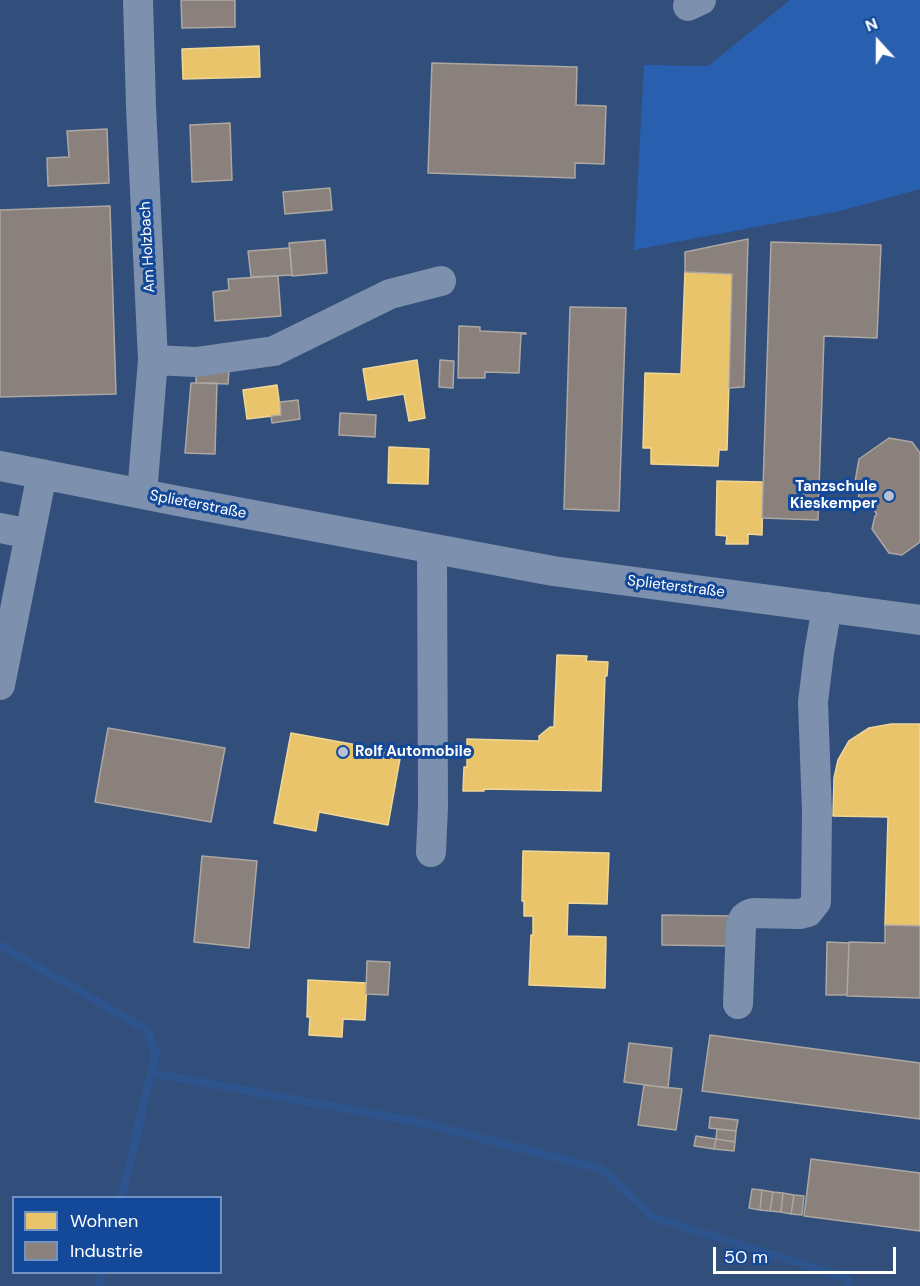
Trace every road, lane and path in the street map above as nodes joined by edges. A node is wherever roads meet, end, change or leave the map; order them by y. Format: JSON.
{"nodes":[{"id":1,"x":138,"y":0,"type":"edge"},
{"id":2,"x":441,"y":281,"type":"dead end"},
{"id":3,"x":153,"y":360,"type":"junction"},
{"id":4,"x":0,"y":466,"type":"edge"},
{"id":5,"x":42,"y":474,"type":"junction"},
{"id":6,"x":142,"y":494,"type":"junction"},
{"id":7,"x":0,"y":528,"type":"edge"},
{"id":8,"x":30,"y":534,"type":"junction"},
{"id":9,"x":432,"y":549,"type":"junction"},
{"id":10,"x":827,"y":607,"type":"junction"},
{"id":11,"x":920,"y":620,"type":"edge"},
{"id":12,"x":0,"y":685,"type":"edge"},
{"id":13,"x":431,"y":852,"type":"dead end"},
{"id":14,"x":738,"y":1004,"type":"dead end"}],
"edges":[{"from":1,"to":3,"type":"street","name":"Am Holzbach"},
{"from":2,"to":3,"type":"street"},
{"from":3,"to":6,"type":"street","name":"Am Holzbach"},
{"from":4,"to":5,"type":"street","name":"Splieterstraße"},
{"from":5,"to":6,"type":"street","name":"Splieterstraße"},
{"from":5,"to":8,"type":"street"},
{"from":6,"to":9,"type":"street","name":"Splieterstraße"},
{"from":7,"to":8,"type":"street"},
{"from":8,"to":12,"type":"street"},
{"from":9,"to":10,"type":"street","name":"Splieterstraße"},
{"from":9,"to":13,"type":"street"},
{"from":10,"to":11,"type":"street","name":"Splieterstraße"},
{"from":10,"to":14,"type":"street"}]}
